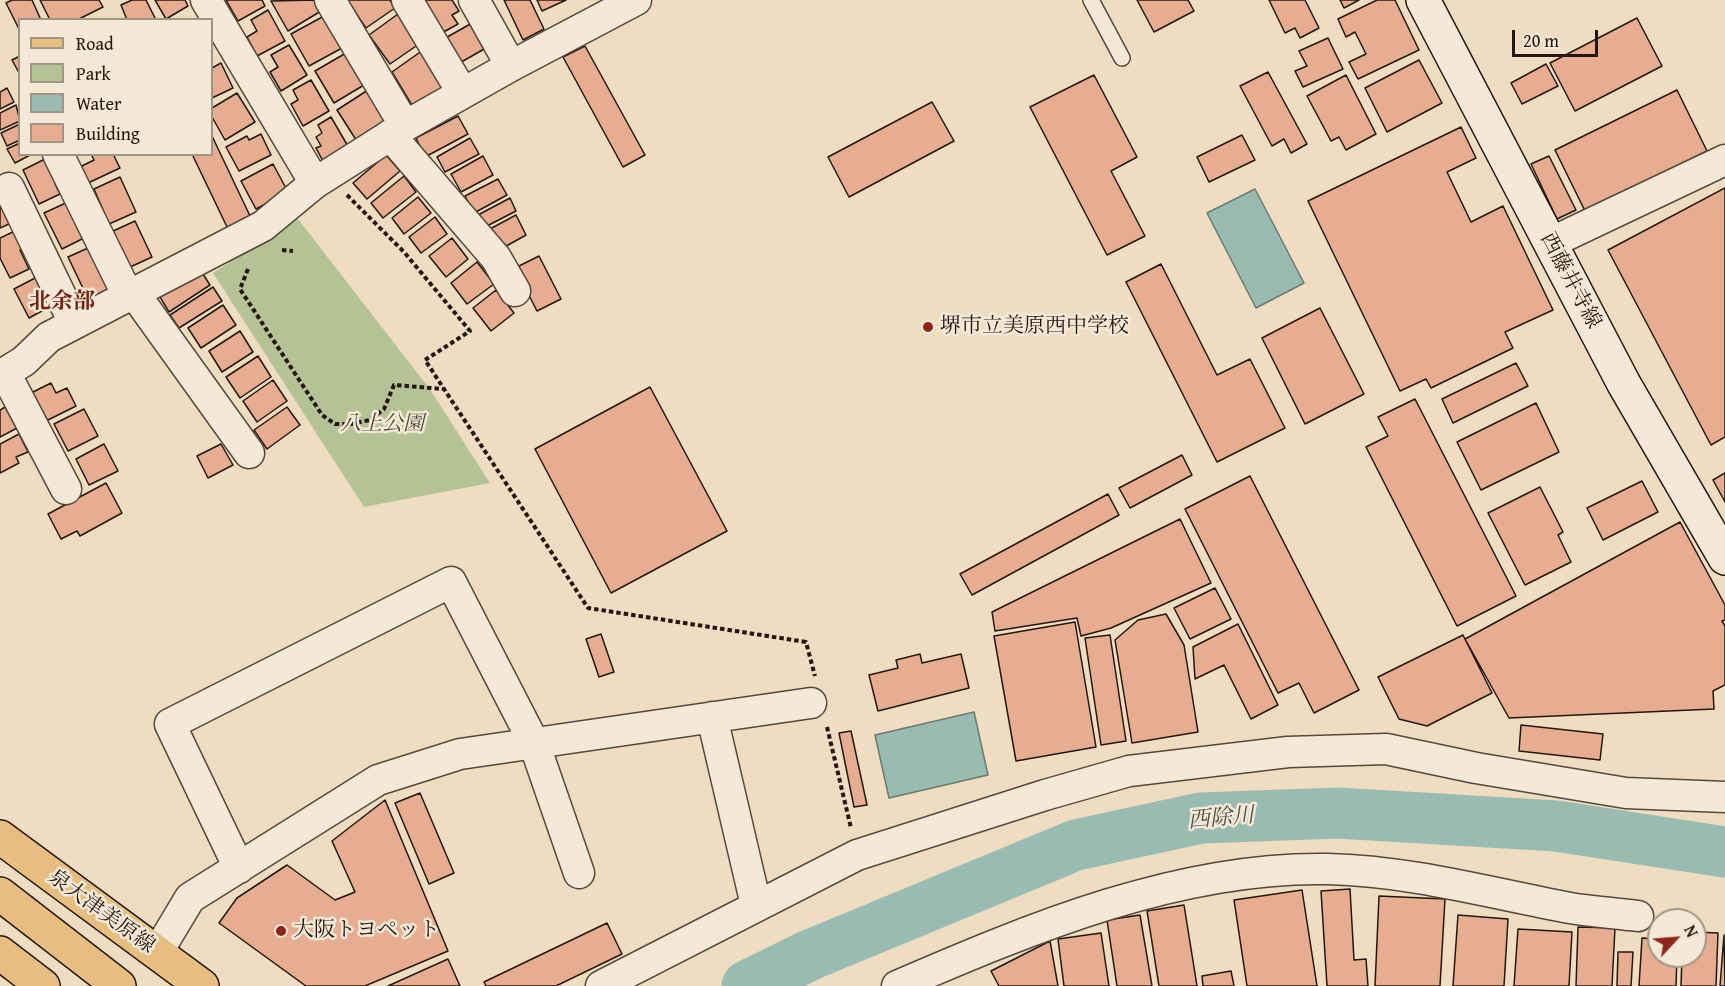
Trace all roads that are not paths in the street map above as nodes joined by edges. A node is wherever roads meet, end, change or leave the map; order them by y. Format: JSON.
{"nodes":[{"id":1,"x":206,"y":0,"type":"edge"},
{"id":2,"x":330,"y":0,"type":"edge"},
{"id":3,"x":407,"y":0,"type":"edge"},
{"id":4,"x":474,"y":0,"type":"edge"},
{"id":5,"x":636,"y":0,"type":"edge"},
{"id":6,"x":1091,"y":0,"type":"edge"},
{"id":7,"x":1423,"y":0,"type":"edge"},
{"id":8,"x":590,"y":11,"type":"edge"},
{"id":9,"x":1122,"y":58,"type":"dead end"},
{"id":10,"x":511,"y":66,"type":"junction"},
{"id":11,"x":462,"y":92,"type":"junction"},
{"id":12,"x":397,"y":130,"type":"junction"},
{"id":13,"x":59,"y":156,"type":"edge"},
{"id":14,"x":1725,"y":160,"type":"edge"},
{"id":15,"x":321,"y":179,"type":"junction"},
{"id":16,"x":9,"y":188,"type":"dead end"},
{"id":17,"x":1550,"y":243,"type":"junction"},
{"id":18,"x":515,"y":291,"type":"dead end"},
{"id":19,"x":131,"y":294,"type":"junction"},
{"id":20,"x":74,"y":323,"type":"junction"},
{"id":21,"x":3,"y":375,"type":"edge"},
{"id":22,"x":249,"y":453,"type":"dead end"},
{"id":23,"x":66,"y":489,"type":"dead end"},
{"id":24,"x":1725,"y":558,"type":"edge"},
{"id":25,"x":818,"y":704,"type":"road end"},
{"id":26,"x":712,"y":717,"type":"junction"},
{"id":27,"x":534,"y":743,"type":"junction"},
{"id":28,"x":1725,"y":797,"type":"edge"},
{"id":29,"x":0,"y":837,"type":"edge"},
{"id":30,"x":239,"y":867,"type":"junction"},
{"id":31,"x":579,"y":873,"type":"dead end"},
{"id":32,"x":0,"y":894,"type":"edge"},
{"id":33,"x":756,"y":905,"type":"junction"},
{"id":34,"x":1638,"y":916,"type":"dead end"},
{"id":35,"x":0,"y":953,"type":"edge"},
{"id":36,"x":157,"y":953,"type":"junction"},
{"id":37,"x":43,"y":986,"type":"edge"},
{"id":38,"x":119,"y":986,"type":"edge"},
{"id":39,"x":202,"y":986,"type":"edge"},
{"id":40,"x":601,"y":986,"type":"edge"},
{"id":41,"x":897,"y":986,"type":"edge"}],
"edges":[{"from":1,"to":15,"type":"street"},
{"from":2,"to":12,"type":"street"},
{"from":3,"to":11,"type":"street"},
{"from":4,"to":10,"type":"street"},
{"from":5,"to":8,"type":"street"},
{"from":6,"to":9,"type":"lane"},
{"from":7,"to":17,"type":"main road","name":"西藤井寺線"},
{"from":8,"to":10,"type":"street"},
{"from":10,"to":11,"type":"street"},
{"from":11,"to":12,"type":"street"},
{"from":12,"to":15,"type":"street"},
{"from":12,"to":18,"type":"street"},
{"from":13,"to":19,"type":"street"},
{"from":14,"to":17,"type":"street"},
{"from":15,"to":19,"type":"street"},
{"from":16,"to":20,"type":"street"},
{"from":17,"to":24,"type":"main road","name":"西藤井寺線"},
{"from":19,"to":20,"type":"street"},
{"from":19,"to":22,"type":"street"},
{"from":20,"to":21,"type":"street"},
{"from":21,"to":23,"type":"street"},
{"from":25,"to":26,"type":"street"},
{"from":26,"to":27,"type":"street"},
{"from":26,"to":33,"type":"street"},
{"from":27,"to":30,"type":"street"},
{"from":27,"to":30,"type":"street"},
{"from":27,"to":31,"type":"street"},
{"from":28,"to":33,"type":"street"},
{"from":29,"to":36,"type":"main road","name":"泉大津美原線"},
{"from":30,"to":36,"type":"street"},
{"from":32,"to":38,"type":"main road"},
{"from":33,"to":40,"type":"street"},
{"from":34,"to":41,"type":"street"},
{"from":35,"to":37,"type":"main road"},
{"from":36,"to":39,"type":"main road","name":"泉大津美原線"}]}
